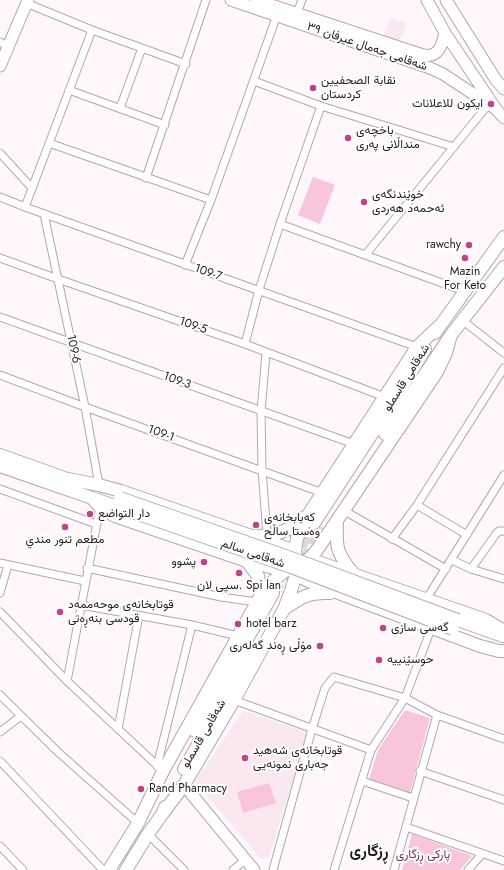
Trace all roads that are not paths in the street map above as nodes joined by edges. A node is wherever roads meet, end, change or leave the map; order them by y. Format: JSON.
{"nodes":[{"id":1,"x":206,"y":0,"type":"edge"},
{"id":2,"x":231,"y":0,"type":"edge"},
{"id":3,"x":256,"y":0,"type":"edge"},
{"id":4,"x":302,"y":0,"type":"edge"},
{"id":5,"x":427,"y":0,"type":"edge"},
{"id":6,"x":446,"y":0,"type":"edge"},
{"id":7,"x":27,"y":2,"type":"edge"},
{"id":8,"x":297,"y":13,"type":"junction"},
{"id":9,"x":277,"y":15,"type":"junction"},
{"id":10,"x":92,"y":30,"type":"junction"},
{"id":11,"x":445,"y":34,"type":"junction"},
{"id":12,"x":4,"y":44,"type":"edge"},
{"id":13,"x":142,"y":48,"type":"junction"},
{"id":14,"x":432,"y":55,"type":"junction"},
{"id":15,"x":186,"y":64,"type":"junction"},
{"id":16,"x":0,"y":66,"type":"edge"},
{"id":17,"x":430,"y":68,"type":"junction"},
{"id":18,"x":254,"y":81,"type":"junction"},
{"id":19,"x":504,"y":89,"type":"edge"},
{"id":20,"x":69,"y":90,"type":"junction"},
{"id":21,"x":322,"y":106,"type":"junction"},
{"id":22,"x":492,"y":107,"type":"junction"},
{"id":23,"x":120,"y":108,"type":"junction"},
{"id":24,"x":504,"y":118,"type":"edge"},
{"id":25,"x":165,"y":125,"type":"junction"},
{"id":26,"x":49,"y":143,"type":"junction"},
{"id":27,"x":454,"y":147,"type":"junction"},
{"id":28,"x":0,"y":153,"type":"edge"},
{"id":29,"x":146,"y":178,"type":"junction"},
{"id":30,"x":32,"y":188,"type":"junction"},
{"id":31,"x":0,"y":197,"type":"edge"},
{"id":32,"x":211,"y":200,"type":"junction"},
{"id":33,"x":25,"y":207,"type":"junction"},
{"id":34,"x":44,"y":214,"type":"junction"},
{"id":35,"x":280,"y":224,"type":"junction"},
{"id":36,"x":504,"y":237,"type":"edge"},
{"id":37,"x":366,"y":254,"type":"junction"},
{"id":38,"x":0,"y":258,"type":"edge"},
{"id":39,"x":185,"y":265,"type":"junction"},
{"id":40,"x":504,"y":267,"type":"edge"},
{"id":41,"x":58,"y":279,"type":"junction"},
{"id":42,"x":259,"y":290,"type":"junction"},
{"id":43,"x":464,"y":291,"type":"junction"},
{"id":44,"x":0,"y":318,"type":"edge"},
{"id":45,"x":462,"y":320,"type":"junction"},
{"id":46,"x":438,"y":327,"type":"junction"},
{"id":47,"x":451,"y":335,"type":"junction"},
{"id":48,"x":72,"y":344,"type":"junction"},
{"id":49,"x":245,"y":344,"type":"junction"},
{"id":50,"x":416,"y":347,"type":"junction"},
{"id":51,"x":266,"y":353,"type":"junction"},
{"id":52,"x":504,"y":353,"type":"edge"},
{"id":53,"x":504,"y":368,"type":"edge"},
{"id":54,"x":0,"y":375,"type":"edge"},
{"id":55,"x":385,"y":398,"type":"junction"},
{"id":56,"x":85,"y":407,"type":"junction"},
{"id":57,"x":261,"y":412,"type":"junction"},
{"id":58,"x":354,"y":444,"type":"junction"},
{"id":59,"x":0,"y":455,"type":"edge"},
{"id":60,"x":0,"y":466,"type":"edge"},
{"id":61,"x":262,"y":470,"type":"junction"},
{"id":62,"x":504,"y":475,"type":"edge"},
{"id":63,"x":63,"y":478,"type":"junction"},
{"id":64,"x":502,"y":483,"type":"edge"},
{"id":65,"x":99,"y":485,"type":"junction"},
{"id":66,"x":0,"y":489,"type":"edge"},
{"id":67,"x":323,"y":493,"type":"junction"},
{"id":68,"x":96,"y":502,"type":"junction"},
{"id":69,"x":119,"y":502,"type":"junction"},
{"id":70,"x":417,"y":506,"type":"junction"},
{"id":71,"x":340,"y":515,"type":"junction"},
{"id":72,"x":315,"y":522,"type":"junction"},
{"id":73,"x":96,"y":524,"type":"junction"},
{"id":74,"x":504,"y":531,"type":"edge"},
{"id":75,"x":467,"y":535,"type":"junction"},
{"id":76,"x":297,"y":538,"type":"junction"},
{"id":77,"x":392,"y":539,"type":"junction"},
{"id":78,"x":271,"y":540,"type":"junction"},
{"id":79,"x":317,"y":550,"type":"junction"},
{"id":80,"x":295,"y":552,"type":"junction"},
{"id":81,"x":309,"y":559,"type":"junction"},
{"id":82,"x":452,"y":560,"type":"junction"},
{"id":83,"x":247,"y":561,"type":"junction"},
{"id":84,"x":0,"y":563,"type":"edge"},
{"id":85,"x":321,"y":563,"type":"junction"},
{"id":86,"x":8,"y":565,"type":"junction"},
{"id":87,"x":267,"y":567,"type":"junction"},
{"id":88,"x":87,"y":568,"type":"junction"},
{"id":89,"x":446,"y":569,"type":"junction"},
{"id":90,"x":471,"y":570,"type":"junction"},
{"id":91,"x":293,"y":571,"type":"junction"},
{"id":92,"x":354,"y":574,"type":"junction"},
{"id":93,"x":504,"y":579,"type":"edge"},
{"id":94,"x":85,"y":581,"type":"junction"},
{"id":95,"x":314,"y":584,"type":"junction"},
{"id":96,"x":0,"y":593,"type":"edge"},
{"id":97,"x":280,"y":595,"type":"junction"},
{"id":98,"x":344,"y":595,"type":"junction"},
{"id":99,"x":259,"y":598,"type":"junction"},
{"id":100,"x":427,"y":598,"type":"junction"},
{"id":101,"x":81,"y":605,"type":"junction"},
{"id":102,"x":0,"y":612,"type":"edge"},
{"id":103,"x":139,"y":615,"type":"junction"},
{"id":104,"x":456,"y":624,"type":"junction"},
{"id":105,"x":192,"y":625,"type":"junction"},
{"id":106,"x":431,"y":629,"type":"junction"},
{"id":107,"x":504,"y":631,"type":"edge"},
{"id":108,"x":238,"y":636,"type":"junction"},
{"id":109,"x":504,"y":636,"type":"edge"},
{"id":110,"x":504,"y":647,"type":"edge"},
{"id":111,"x":504,"y":650,"type":"edge"},
{"id":112,"x":67,"y":682,"type":"junction"},
{"id":113,"x":0,"y":695,"type":"edge"},
{"id":114,"x":405,"y":698,"type":"junction"},
{"id":115,"x":234,"y":700,"type":"junction"},
{"id":116,"x":437,"y":715,"type":"junction"},
{"id":117,"x":21,"y":716,"type":"junction"},
{"id":118,"x":118,"y":729,"type":"junction"},
{"id":119,"x":312,"y":729,"type":"junction"},
{"id":120,"x":0,"y":732,"type":"edge"},
{"id":121,"x":504,"y":739,"type":"edge"},
{"id":122,"x":371,"y":750,"type":"junction"},
{"id":123,"x":0,"y":761,"type":"edge"},
{"id":124,"x":160,"y":769,"type":"junction"},
{"id":125,"x":420,"y":771,"type":"junction"},
{"id":126,"x":362,"y":781,"type":"junction"},
{"id":127,"x":184,"y":785,"type":"junction"},
{"id":128,"x":413,"y":798,"type":"junction"},
{"id":129,"x":504,"y":800,"type":"edge"},
{"id":130,"x":148,"y":802,"type":"junction"},
{"id":131,"x":163,"y":813,"type":"junction"},
{"id":132,"x":138,"y":823,"type":"junction"},
{"id":133,"x":406,"y":827,"type":"junction"},
{"id":134,"x":148,"y":834,"type":"junction"},
{"id":135,"x":0,"y":846,"type":"edge"},
{"id":136,"x":482,"y":854,"type":"junction"},
{"id":137,"x":245,"y":860,"type":"junction"},
{"id":138,"x":504,"y":861,"type":"edge"},
{"id":139,"x":23,"y":870,"type":"edge"},
{"id":140,"x":104,"y":870,"type":"edge"},
{"id":141,"x":109,"y":870,"type":"edge"},
{"id":142,"x":126,"y":870,"type":"edge"},
{"id":143,"x":184,"y":870,"type":"edge"},
{"id":144,"x":233,"y":870,"type":"edge"},
{"id":145,"x":254,"y":870,"type":"edge"},
{"id":146,"x":274,"y":870,"type":"edge"},
{"id":147,"x":334,"y":870,"type":"edge"},
{"id":148,"x":394,"y":870,"type":"edge"},
{"id":149,"x":468,"y":870,"type":"edge"}],
"edges":[{"from":1,"to":15,"type":"street"},
{"from":2,"to":9,"type":"main road","name":"شەقامی جەمال عیرفان ٣٩"},
{"from":3,"to":8,"type":"main road","name":"شەقامی جەمال عیرفان ٣٩"},
{"from":4,"to":8,"type":"street"},
{"from":5,"to":11,"type":"main road"},
{"from":6,"to":19,"type":"main road"},
{"from":7,"to":10,"type":"street"},
{"from":7,"to":12,"type":"main road"},
{"from":8,"to":14,"type":"main road","name":"شەقامی جەمال عیرفان ٣٩"},
{"from":9,"to":17,"type":"main road","name":"شەقامی جەمال عیرفان ٣٩"},
{"from":9,"to":18,"type":"street"},
{"from":10,"to":13,"type":"street"},
{"from":10,"to":20,"type":"street"},
{"from":11,"to":14,"type":"main road","name":"شەقامی جەمال عیرفان ٣٩"},
{"from":11,"to":22,"type":"main road"},
{"from":12,"to":16,"type":"main road"},
{"from":13,"to":15,"type":"street"},
{"from":13,"to":23,"type":"street"},
{"from":14,"to":17,"type":"main road"},
{"from":15,"to":25,"type":"street"},
{"from":17,"to":22,"type":"main road","name":"شەقامی جەمال عیرفان ٣٩"},
{"from":18,"to":21,"type":"street"},
{"from":18,"to":32,"type":"street"},
{"from":20,"to":23,"type":"street"},
{"from":20,"to":26,"type":"street"},
{"from":21,"to":27,"type":"street"},
{"from":21,"to":35,"type":"street"},
{"from":22,"to":24,"type":"main road"},
{"from":22,"to":27,"type":"street"},
{"from":23,"to":25,"type":"street"},
{"from":25,"to":29,"type":"street"},
{"from":26,"to":29,"type":"street"},
{"from":26,"to":30,"type":"street"},
{"from":27,"to":37,"type":"street"},
{"from":28,"to":30,"type":"street"},
{"from":29,"to":32,"type":"street"},
{"from":30,"to":33,"type":"street"},
{"from":31,"to":33,"type":"street","name":"109-7"},
{"from":32,"to":39,"type":"street"},
{"from":33,"to":34,"type":"street","name":"109-7"},
{"from":34,"to":39,"type":"street","name":"109-7"},
{"from":34,"to":41,"type":"street","name":"109-6"},
{"from":35,"to":37,"type":"street"},
{"from":35,"to":42,"type":"street"},
{"from":36,"to":43,"type":"main road","name":"شەقامی قاسملو"},
{"from":37,"to":43,"type":"street"},
{"from":38,"to":41,"type":"street","name":"109-5"},
{"from":39,"to":42,"type":"street","name":"109-7"},
{"from":40,"to":45,"type":"main road","name":"شەقامی قاسملو"},
{"from":41,"to":48,"type":"street","name":"109-6"},
{"from":41,"to":49,"type":"street","name":"109-5"},
{"from":42,"to":49,"type":"street"},
{"from":42,"to":50,"type":"street","name":"109-7"},
{"from":43,"to":46,"type":"main road","name":"شەقامی قاسملو"},
{"from":44,"to":48,"type":"street","name":"109-3"},
{"from":45,"to":47,"type":"main road","name":"شەقامی قاسملو"},
{"from":45,"to":52,"type":"street"},
{"from":46,"to":50,"type":"main road"},
{"from":46,"to":72,"type":"main road","name":"شەقامی قاسملو"},
{"from":47,"to":71,"type":"main road"},
{"from":47,"to":72,"type":"main road","name":"شەقامی قاسملو"},
{"from":48,"to":56,"type":"street","name":"109-6"},
{"from":48,"to":57,"type":"street","name":"109-3"},
{"from":49,"to":51,"type":"street","name":"109-5"},
{"from":50,"to":55,"type":"main road"},
{"from":51,"to":55,"type":"street","name":"109-5"},
{"from":51,"to":57,"type":"street"},
{"from":53,"to":70,"type":"street"},
{"from":54,"to":56,"type":"street","name":"109-1"},
{"from":55,"to":58,"type":"main road"},
{"from":56,"to":61,"type":"street","name":"109-1"},
{"from":56,"to":65,"type":"street","name":"109-6"},
{"from":57,"to":58,"type":"street","name":"109-3"},
{"from":57,"to":61,"type":"street"},
{"from":58,"to":67,"type":"main road"},
{"from":59,"to":63,"type":"main road","name":"شەقامی سالم"},
{"from":60,"to":68,"type":"main road","name":"شەقامی سالم"},
{"from":61,"to":67,"type":"street","name":"109-1"},
{"from":61,"to":78,"type":"street"},
{"from":62,"to":64,"type":"street"},
{"from":63,"to":65,"type":"main road"},
{"from":63,"to":69,"type":"main road","name":"شەقامی سالم"},
{"from":64,"to":75,"type":"street"},
{"from":65,"to":78,"type":"main road"},
{"from":66,"to":73,"type":"street"},
{"from":67,"to":72,"type":"main road"},
{"from":68,"to":69,"type":"main road","name":"شەقامی سالم"},
{"from":68,"to":73,"type":"street"},
{"from":68,"to":83,"type":"main road"},
{"from":69,"to":104,"type":"main road","name":"شەقامی سالم","bridge":true},
{"from":70,"to":75,"type":"street"},
{"from":70,"to":77,"type":"street"},
{"from":71,"to":77,"type":"street"},
{"from":71,"to":79,"type":"main road"},
{"from":71,"to":92,"type":"main road"},
{"from":72,"to":76,"type":"main road"},
{"from":72,"to":78,"type":"main road"},
{"from":73,"to":88,"type":"street"},
{"from":74,"to":90,"type":"street"},
{"from":75,"to":82,"type":"street"},
{"from":76,"to":79,"type":"main road"},
{"from":76,"to":80,"type":"main road"},
{"from":77,"to":89,"type":"street"},
{"from":78,"to":80,"type":"main road"},
{"from":78,"to":87,"type":"main road"},
{"from":79,"to":81,"type":"main road"},
{"from":80,"to":91,"type":"main road"},
{"from":81,"to":85,"type":"main road"},
{"from":81,"to":91,"type":"main road"},
{"from":82,"to":89,"type":"street"},
{"from":82,"to":90,"type":"street"},
{"from":83,"to":87,"type":"main road"},
{"from":83,"to":99,"type":"main road"},
{"from":84,"to":86,"type":"street"},
{"from":85,"to":92,"type":"main road"},
{"from":85,"to":95,"type":"main road"},
{"from":86,"to":94,"type":"street"},
{"from":86,"to":96,"type":"street"},
{"from":87,"to":91,"type":"main road"},
{"from":88,"to":94,"type":"street"},
{"from":88,"to":99,"type":"street"},
{"from":89,"to":100,"type":"street"},
{"from":90,"to":93,"type":"street"},
{"from":91,"to":95,"type":"main road"},
{"from":91,"to":97,"type":"main road"},
{"from":91,"to":97,"type":"main road"},
{"from":92,"to":100,"type":"main road"},
{"from":94,"to":101,"type":"street"},
{"from":95,"to":98,"type":"main road"},
{"from":97,"to":98,"type":"main road"},
{"from":97,"to":99,"type":"main road"},
{"from":97,"to":115,"type":"main road"},
{"from":97,"to":130,"type":"main road","name":"شەقامی قاسملو"},
{"from":97,"to":131,"type":"main road","name":"شەقامی قاسملو"},
{"from":98,"to":106,"type":"main road"},
{"from":99,"to":108,"type":"main road"},
{"from":100,"to":107,"type":"main road"},
{"from":101,"to":103,"type":"street"},
{"from":101,"to":112,"type":"street"},
{"from":102,"to":112,"type":"street"},
{"from":103,"to":105,"type":"street"},
{"from":103,"to":118,"type":"street"},
{"from":104,"to":109,"type":"main road","name":"شەقامی سالم"},
{"from":104,"to":110,"type":"main road","name":"شەقامی سالم"},
{"from":105,"to":108,"type":"street"},
{"from":105,"to":124,"type":"street"},
{"from":106,"to":111,"type":"main road"},
{"from":106,"to":114,"type":"street"},
{"from":108,"to":124,"type":"main road"},
{"from":112,"to":118,"type":"street"},
{"from":113,"to":117,"type":"street"},
{"from":114,"to":116,"type":"street"},
{"from":114,"to":119,"type":"street"},
{"from":114,"to":122,"type":"street"},
{"from":115,"to":119,"type":"street"},
{"from":115,"to":127,"type":"main road"},
{"from":116,"to":121,"type":"street"},
{"from":116,"to":125,"type":"street"},
{"from":117,"to":120,"type":"street"},
{"from":117,"to":132,"type":"street"},
{"from":118,"to":124,"type":"street"},
{"from":119,"to":122,"type":"street"},
{"from":119,"to":146,"type":"street"},
{"from":122,"to":126,"type":"street"},
{"from":123,"to":140,"type":"street"},
{"from":124,"to":130,"type":"main road"},
{"from":125,"to":128,"type":"street"},
{"from":125,"to":129,"type":"street"},
{"from":126,"to":128,"type":"street"},
{"from":126,"to":147,"type":"street"},
{"from":127,"to":131,"type":"main road"},
{"from":127,"to":137,"type":"main road"},
{"from":128,"to":133,"type":"street"},
{"from":130,"to":132,"type":"main road"},
{"from":131,"to":134,"type":"main road","name":"شەقامی قاسملو"},
{"from":132,"to":141,"type":"main road"},
{"from":133,"to":136,"type":"street"},
{"from":133,"to":148,"type":"street"},
{"from":134,"to":142,"type":"main road","name":"شەقامی قاسملو"},
{"from":134,"to":143,"type":"street"},
{"from":135,"to":139,"type":"street"},
{"from":136,"to":138,"type":"street"},
{"from":136,"to":149,"type":"street"},
{"from":137,"to":144,"type":"street"},
{"from":137,"to":145,"type":"main road"}]}
